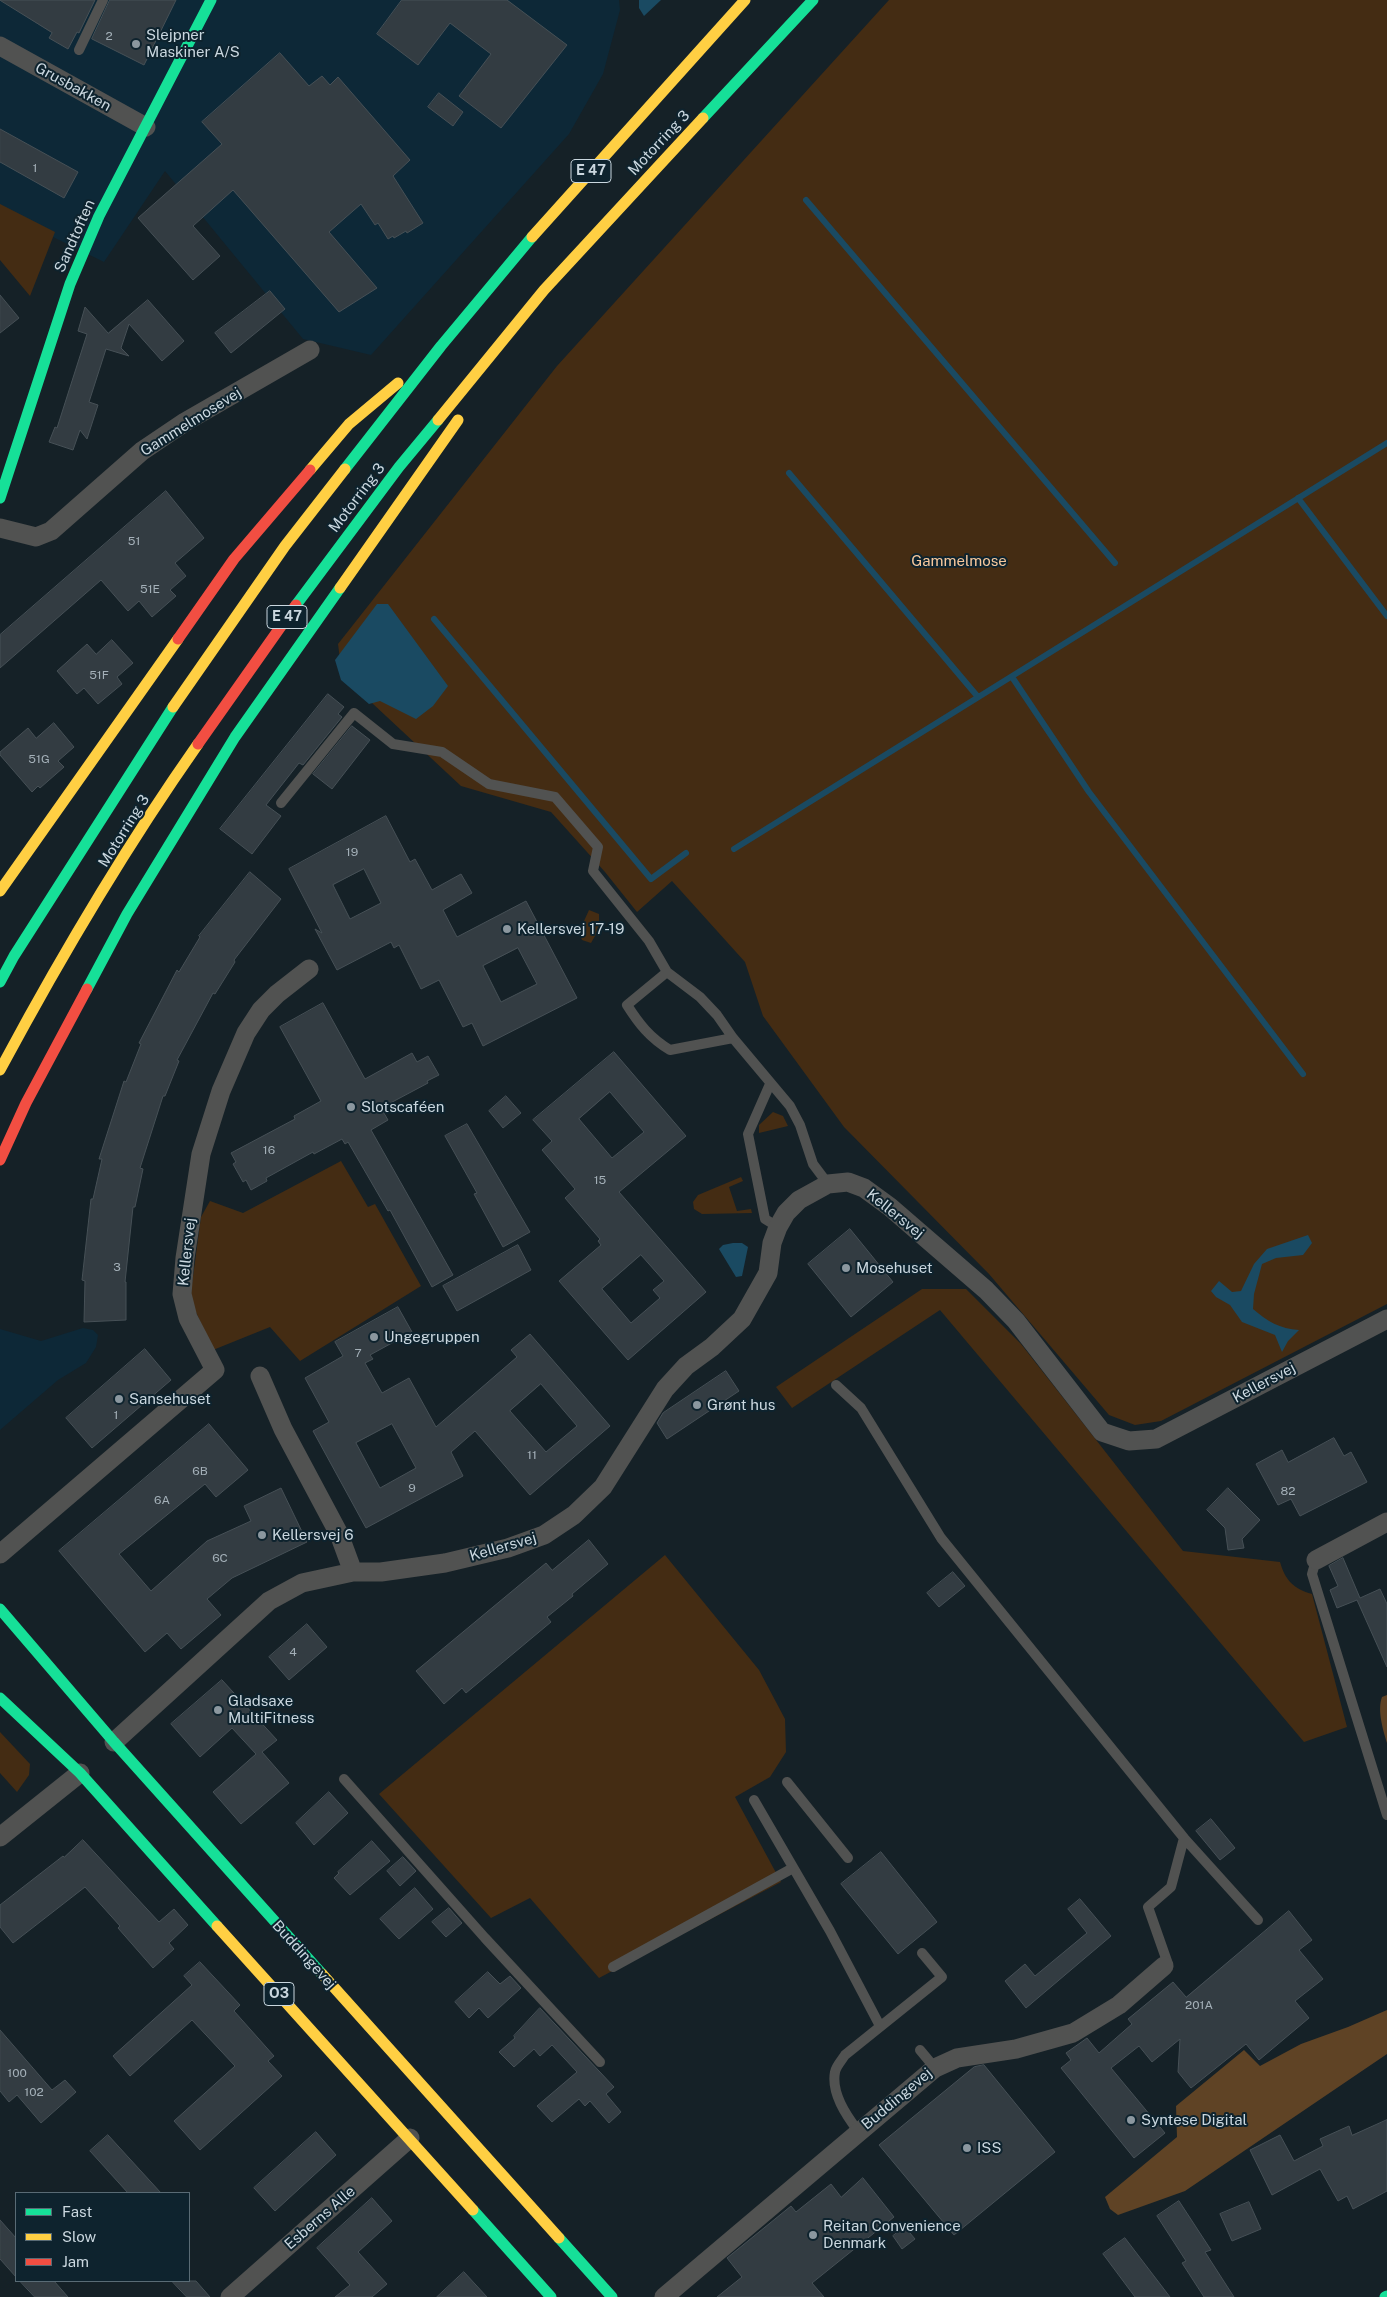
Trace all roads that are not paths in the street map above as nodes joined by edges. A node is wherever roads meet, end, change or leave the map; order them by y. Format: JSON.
{"nodes":[{"id":1,"x":103,"y":0,"type":"edge"},
{"id":2,"x":211,"y":0,"type":"edge"},
{"id":3,"x":746,"y":0,"type":"edge"},
{"id":4,"x":812,"y":0,"type":"edge"},
{"id":5,"x":0,"y":46,"type":"edge"},
{"id":6,"x":79,"y":50,"type":"dead end"},
{"id":7,"x":146,"y":127,"type":"junction"},
{"id":8,"x":544,"y":290,"type":"junction"},
{"id":9,"x":441,"y":346,"type":"junction"},
{"id":10,"x":310,"y":350,"type":"dead end"},
{"id":11,"x":478,"y":389,"type":"dead end"},
{"id":12,"x":462,"y":413,"type":"dead end"},
{"id":13,"x":0,"y":498,"type":"edge"},
{"id":14,"x":0,"y":528,"type":"edge"},
{"id":15,"x":281,"y":803,"type":"dead end"},
{"id":16,"x":0,"y":891,"type":"edge"},
{"id":17,"x":309,"y":969,"type":"dead end"},
{"id":18,"x":667,"y":972,"type":"junction"},
{"id":19,"x":0,"y":982,"type":"edge"},
{"id":20,"x":733,"y":1038,"type":"junction"},
{"id":21,"x":0,"y":1070,"type":"edge"},
{"id":22,"x":770,"y":1084,"type":"junction"},
{"id":23,"x":0,"y":1160,"type":"edge"},
{"id":24,"x":828,"y":1184,"type":"junction"},
{"id":25,"x":778,"y":1227,"type":"junction"},
{"id":26,"x":1387,"y":1319,"type":"edge"},
{"id":27,"x":260,"y":1376,"type":"dead end"},
{"id":28,"x":836,"y":1385,"type":"dead end"},
{"id":29,"x":1387,"y":1522,"type":"edge"},
{"id":30,"x":0,"y":1554,"type":"edge"},
{"id":31,"x":1316,"y":1560,"type":"joint"},
{"id":32,"x":353,"y":1572,"type":"junction"},
{"id":33,"x":0,"y":1609,"type":"edge"},
{"id":34,"x":0,"y":1698,"type":"edge"},
{"id":35,"x":114,"y":1742,"type":"junction"},
{"id":36,"x":80,"y":1773,"type":"junction"},
{"id":37,"x":344,"y":1780,"type":"dead end"},
{"id":38,"x":787,"y":1782,"type":"dead end"},
{"id":39,"x":754,"y":1800,"type":"dead end"},
{"id":40,"x":1387,"y":1815,"type":"edge"},
{"id":41,"x":0,"y":1837,"type":"edge"},
{"id":42,"x":1184,"y":1838,"type":"junction"},
{"id":43,"x":848,"y":1858,"type":"dead end"},
{"id":44,"x":793,"y":1868,"type":"junction"},
{"id":45,"x":1258,"y":1920,"type":"dead end"},
{"id":46,"x":922,"y":1953,"type":"dead end"},
{"id":47,"x":1166,"y":1965,"type":"joint"},
{"id":48,"x":614,"y":1967,"type":"dead end"},
{"id":49,"x":880,"y":2026,"type":"junction"},
{"id":50,"x":920,"y":2050,"type":"dead end"},
{"id":51,"x":600,"y":2062,"type":"dead end"},
{"id":52,"x":935,"y":2068,"type":"junction"},
{"id":53,"x":858,"y":2131,"type":"junction"},
{"id":54,"x":410,"y":2138,"type":"junction"},
{"id":55,"x":230,"y":2297,"type":"edge"},
{"id":56,"x":551,"y":2297,"type":"edge"},
{"id":57,"x":612,"y":2297,"type":"edge"},
{"id":58,"x":664,"y":2297,"type":"edge"}],
"edges":[{"from":1,"to":6,"type":"lane"},
{"from":2,"to":7,"type":"main road","name":"Sandtoften"},
{"from":3,"to":9,"type":"main road","name":"Motorring 3","number":"E 47"},
{"from":4,"to":8,"type":"main road","name":"Motorring 3","number":"E 47"},
{"from":5,"to":7,"type":"street","name":"Grusbakken"},
{"from":7,"to":13,"type":"main road","name":"Sandtoften"},
{"from":8,"to":11,"type":"main road"},
{"from":8,"to":21,"type":"main road","name":"Motorring 3","number":"E 47"},
{"from":9,"to":16,"type":"main road"},
{"from":9,"to":19,"type":"main road","name":"Motorring 3","number":"E 47"},
{"from":10,"to":14,"type":"street","name":"Gammelmosevej"},
{"from":12,"to":23,"type":"main road"},
{"from":15,"to":18,"type":"lane"},
{"from":17,"to":30,"type":"street","name":"Kellersvej"},
{"from":18,"to":20,"type":"lane"},
{"from":18,"to":20,"type":"lane"},
{"from":20,"to":22,"type":"lane"},
{"from":22,"to":24,"type":"lane"},
{"from":22,"to":25,"type":"lane"},
{"from":24,"to":25,"type":"street","name":"Kellersvej"},
{"from":24,"to":26,"type":"street","name":"Kellersvej"},
{"from":25,"to":32,"type":"street","name":"Kellersvej"},
{"from":27,"to":32,"type":"street"},
{"from":28,"to":42,"type":"lane"},
{"from":29,"to":31,"type":"street"},
{"from":31,"to":40,"type":"lane"},
{"from":32,"to":35,"type":"street","name":"Kellersvej"},
{"from":33,"to":35,"type":"main road","name":"Buddingevej"},
{"from":34,"to":36,"type":"main road","number":"O3"},
{"from":35,"to":57,"type":"main road","name":"Buddingevej"},
{"from":36,"to":41,"type":"street"},
{"from":36,"to":54,"type":"main road","number":"O3"},
{"from":37,"to":51,"type":"lane"},
{"from":38,"to":43,"type":"lane"},
{"from":39,"to":44,"type":"lane"},
{"from":42,"to":45,"type":"lane"},
{"from":42,"to":47,"type":"lane"},
{"from":44,"to":48,"type":"lane"},
{"from":44,"to":49,"type":"lane"},
{"from":46,"to":49,"type":"lane"},
{"from":47,"to":52,"type":"street","name":"Buddingevej"},
{"from":49,"to":53,"type":"lane"},
{"from":50,"to":52,"type":"lane"},
{"from":52,"to":53,"type":"street","name":"Buddingevej"},
{"from":53,"to":58,"type":"street","name":"Buddingevej"},
{"from":54,"to":55,"type":"street","name":"Esberns Alle"},
{"from":54,"to":56,"type":"main road","number":"O3"}]}
